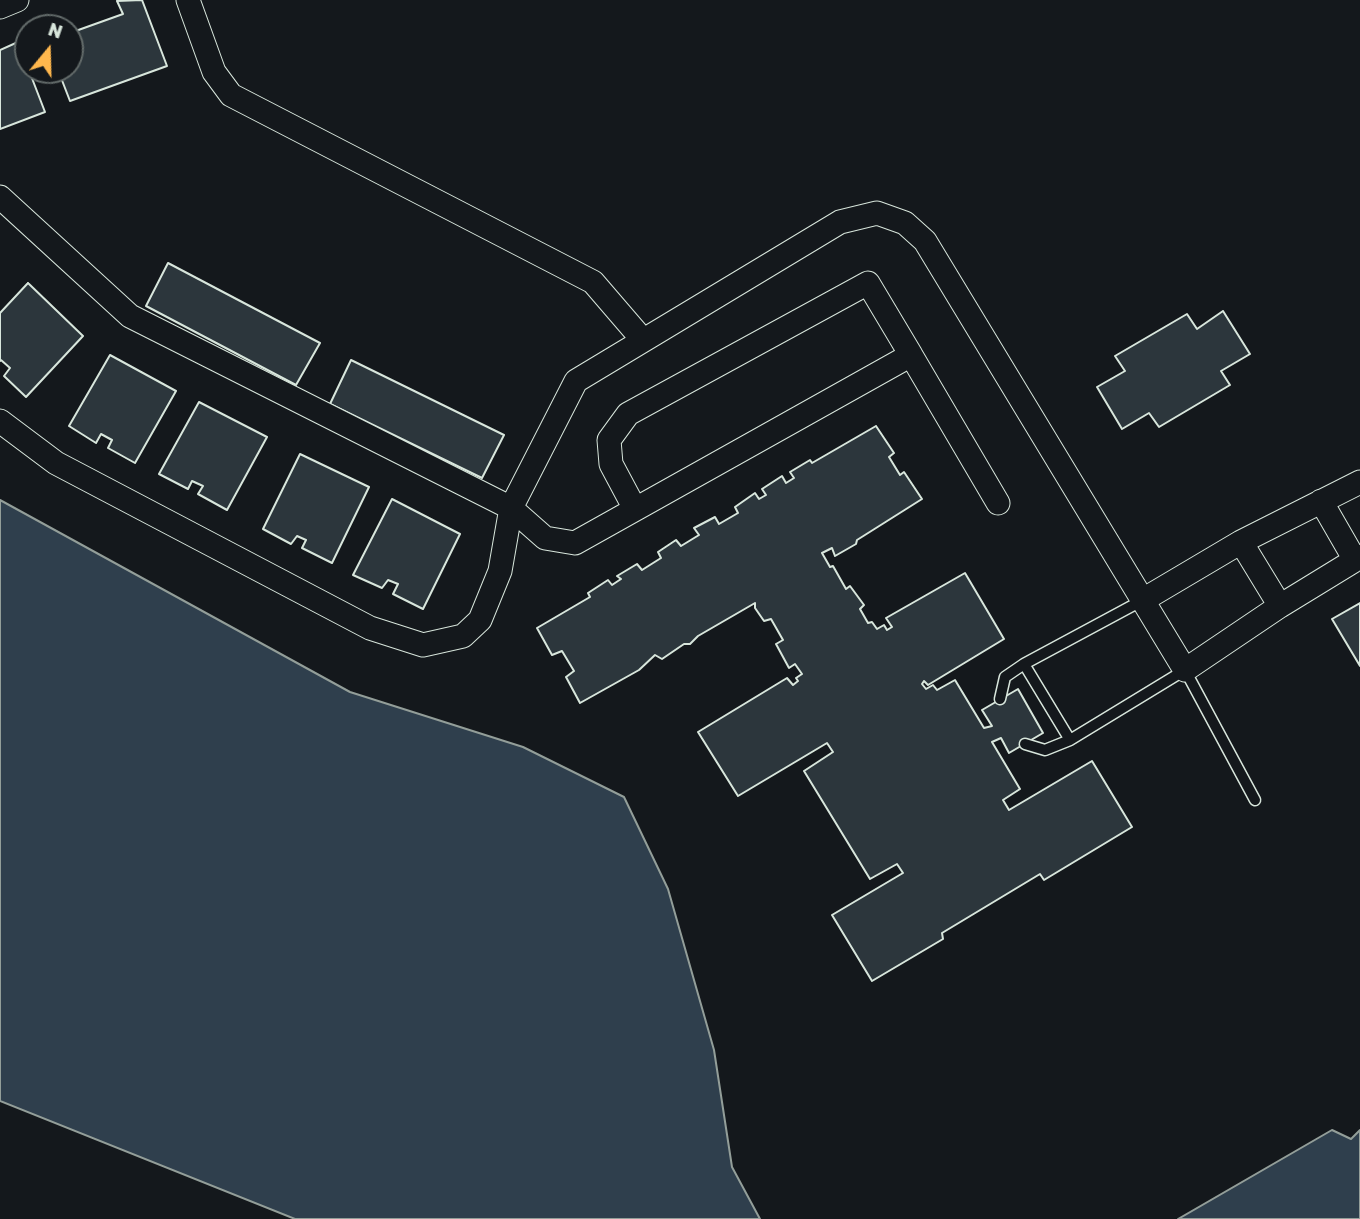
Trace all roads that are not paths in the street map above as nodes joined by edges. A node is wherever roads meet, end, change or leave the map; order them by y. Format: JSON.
{"nodes":[{"id":1,"x":17,"y":0,"type":"edge"},
{"id":2,"x":188,"y":0,"type":"edge"},
{"id":3,"x":0,"y":6,"type":"edge"},
{"id":4,"x":0,"y":197,"type":"edge"},
{"id":5,"x":642,"y":339,"type":"junction"},
{"id":6,"x":911,"y":355,"type":"junction"},
{"id":7,"x":0,"y":421,"type":"edge"},
{"id":8,"x":1360,"y":482,"type":"edge"},
{"id":9,"x":1321,"y":501,"type":"junction"},
{"id":10,"x":998,"y":503,"type":"dead end"},
{"id":11,"x":511,"y":508,"type":"junction"},
{"id":12,"x":635,"y":509,"type":"junction"},
{"id":13,"x":1241,"y":542,"type":"junction"},
{"id":14,"x":1357,"y":558,"type":"edge"},
{"id":15,"x":1143,"y":600,"type":"junction"},
{"id":16,"x":1280,"y":606,"type":"junction"},
{"id":17,"x":1024,"y":664,"type":"junction"},
{"id":18,"x":1185,"y":670,"type":"junction"},
{"id":19,"x":1000,"y":699,"type":"dead end"},
{"id":20,"x":1070,"y":740,"type":"junction"},
{"id":21,"x":1025,"y":744,"type":"dead end"},
{"id":22,"x":1255,"y":800,"type":"dead end"}],
"edges":[{"from":1,"to":3,"type":"street"},
{"from":2,"to":5,"type":"street"},
{"from":4,"to":11,"type":"street"},
{"from":5,"to":11,"type":"street"},
{"from":5,"to":15,"type":"street"},
{"from":6,"to":10,"type":"street"},
{"from":6,"to":12,"type":"street"},
{"from":6,"to":12,"type":"street"},
{"from":7,"to":11,"type":"street"},
{"from":8,"to":9,"type":"street"},
{"from":9,"to":13,"type":"street"},
{"from":9,"to":14,"type":"street"},
{"from":11,"to":12,"type":"street"},
{"from":13,"to":15,"type":"street"},
{"from":13,"to":16,"type":"street"},
{"from":14,"to":16,"type":"street"},
{"from":15,"to":17,"type":"lane"},
{"from":15,"to":18,"type":"street"},
{"from":16,"to":18,"type":"street"},
{"from":17,"to":19,"type":"lane"},
{"from":17,"to":20,"type":"lane"},
{"from":18,"to":20,"type":"lane"},
{"from":18,"to":22,"type":"lane"},
{"from":20,"to":21,"type":"lane"}]}
